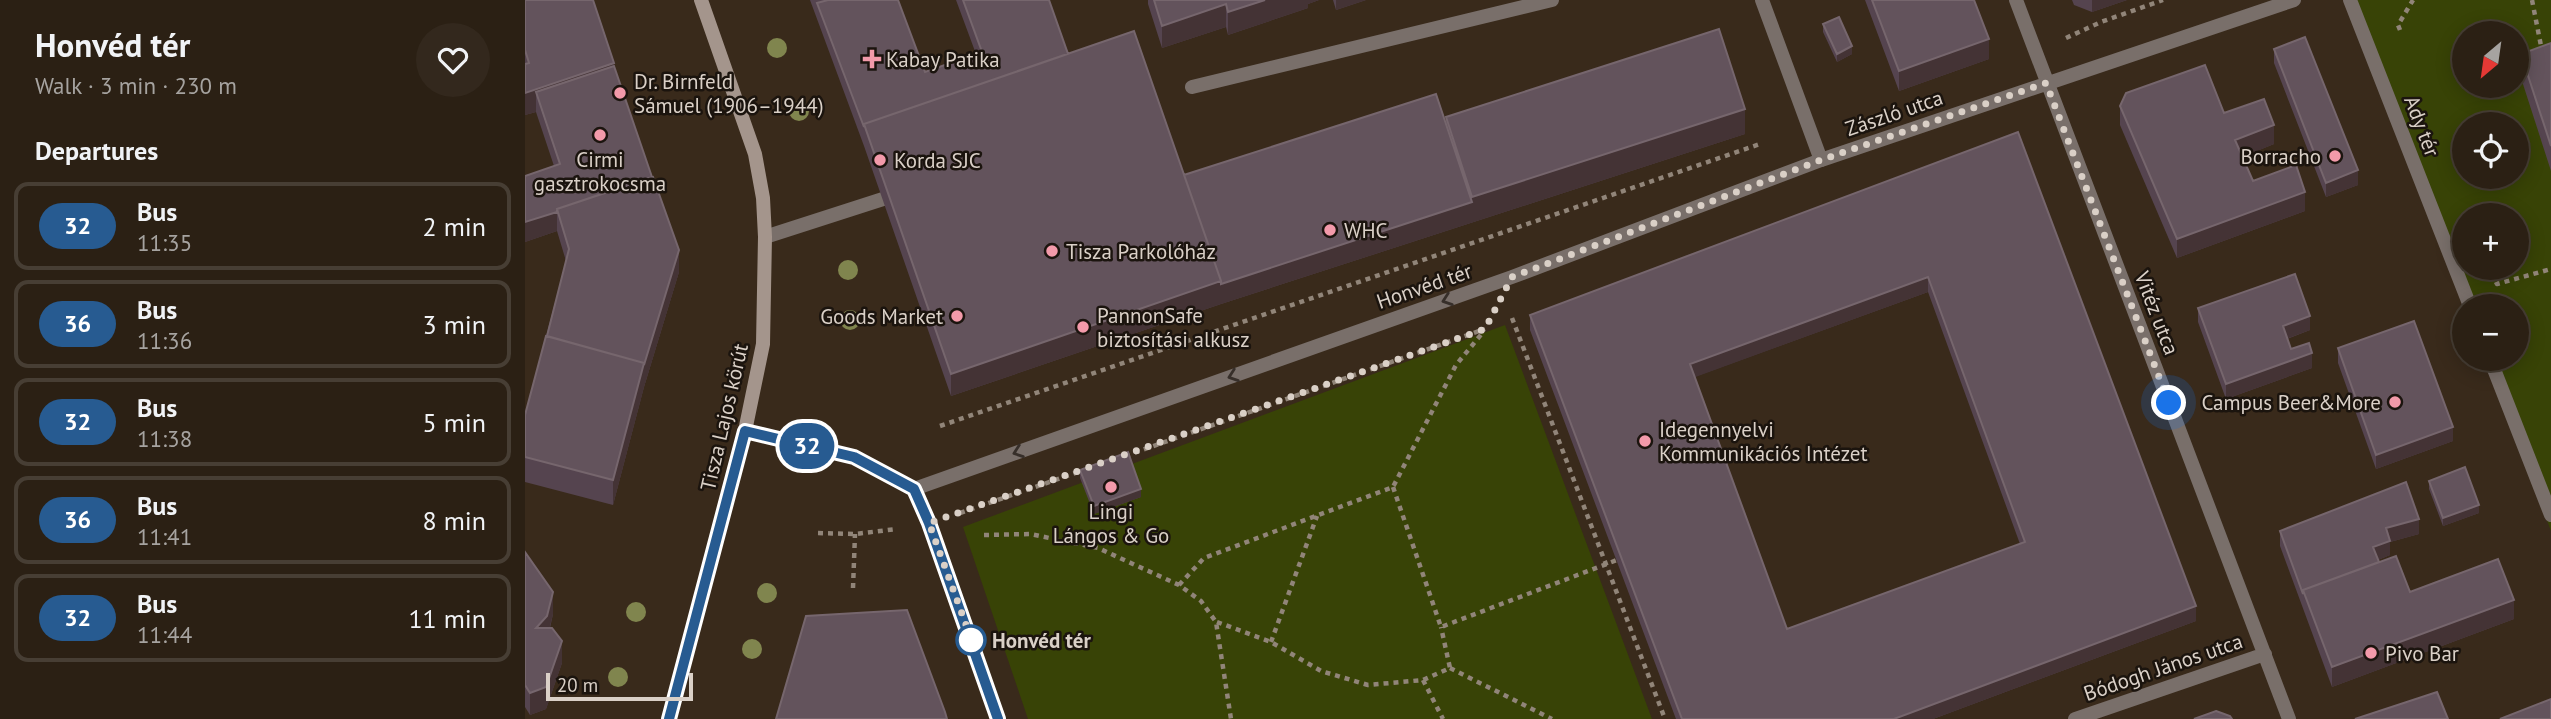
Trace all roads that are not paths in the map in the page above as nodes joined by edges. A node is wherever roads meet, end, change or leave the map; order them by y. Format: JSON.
{"nodes":[{"id":1,"x":701,"y":0,"type":"edge"},
{"id":2,"x":1552,"y":0,"type":"edge"},
{"id":3,"x":2016,"y":0,"type":"edge"},
{"id":4,"x":2294,"y":0,"type":"edge"},
{"id":5,"x":2350,"y":0,"type":"edge"},
{"id":6,"x":1767,"y":5,"type":"edge"},
{"id":7,"x":2046,"y":83,"type":"junction"},
{"id":8,"x":1192,"y":87,"type":"dead end"},
{"id":9,"x":1821,"y":160,"type":"junction"},
{"id":10,"x":883,"y":199,"type":"edge"},
{"id":11,"x":765,"y":237,"type":"junction"},
{"id":12,"x":1512,"y":277,"type":"joint"},
{"id":13,"x":2465,"y":294,"type":"edge"},
{"id":14,"x":2495,"y":371,"type":"edge"},
{"id":15,"x":745,"y":431,"type":"junction"},
{"id":16,"x":914,"y":489,"type":"junction"},
{"id":17,"x":2551,"y":515,"type":"edge"},
{"id":18,"x":2265,"y":654,"type":"junction"},
{"id":19,"x":669,"y":719,"type":"edge"},
{"id":20,"x":998,"y":719,"type":"edge"},
{"id":21,"x":2074,"y":719,"type":"edge"},
{"id":22,"x":2289,"y":719,"type":"edge"}],
"edges":[{"from":1,"to":11,"type":"street","name":"Tisza Lajos körút"},
{"from":2,"to":8,"type":"street"},
{"from":3,"to":7,"type":"street","name":"Vitéz utca"},
{"from":4,"to":7,"type":"street","name":"Zászló utca"},
{"from":5,"to":13,"type":"street","name":"Ady tér"},
{"from":6,"to":9,"type":"street"},
{"from":7,"to":9,"type":"street","name":"Zászló utca"},
{"from":7,"to":18,"type":"street","name":"Vitéz utca"},
{"from":9,"to":12,"type":"street","name":"Zászló utca"},
{"from":10,"to":11,"type":"street"},
{"from":11,"to":15,"type":"street","name":"Tisza Lajos körút"},
{"from":12,"to":16,"type":"street","name":"Honvéd tér","one_way":true},
{"from":14,"to":17,"type":"street"},
{"from":15,"to":16,"type":"street"},
{"from":15,"to":19,"type":"street","name":"Tisza Lajos körút"},
{"from":16,"to":20,"type":"street"},
{"from":18,"to":21,"type":"street","name":"Bódogh János utca"},
{"from":18,"to":22,"type":"street","name":"Vitéz utca"}]}
